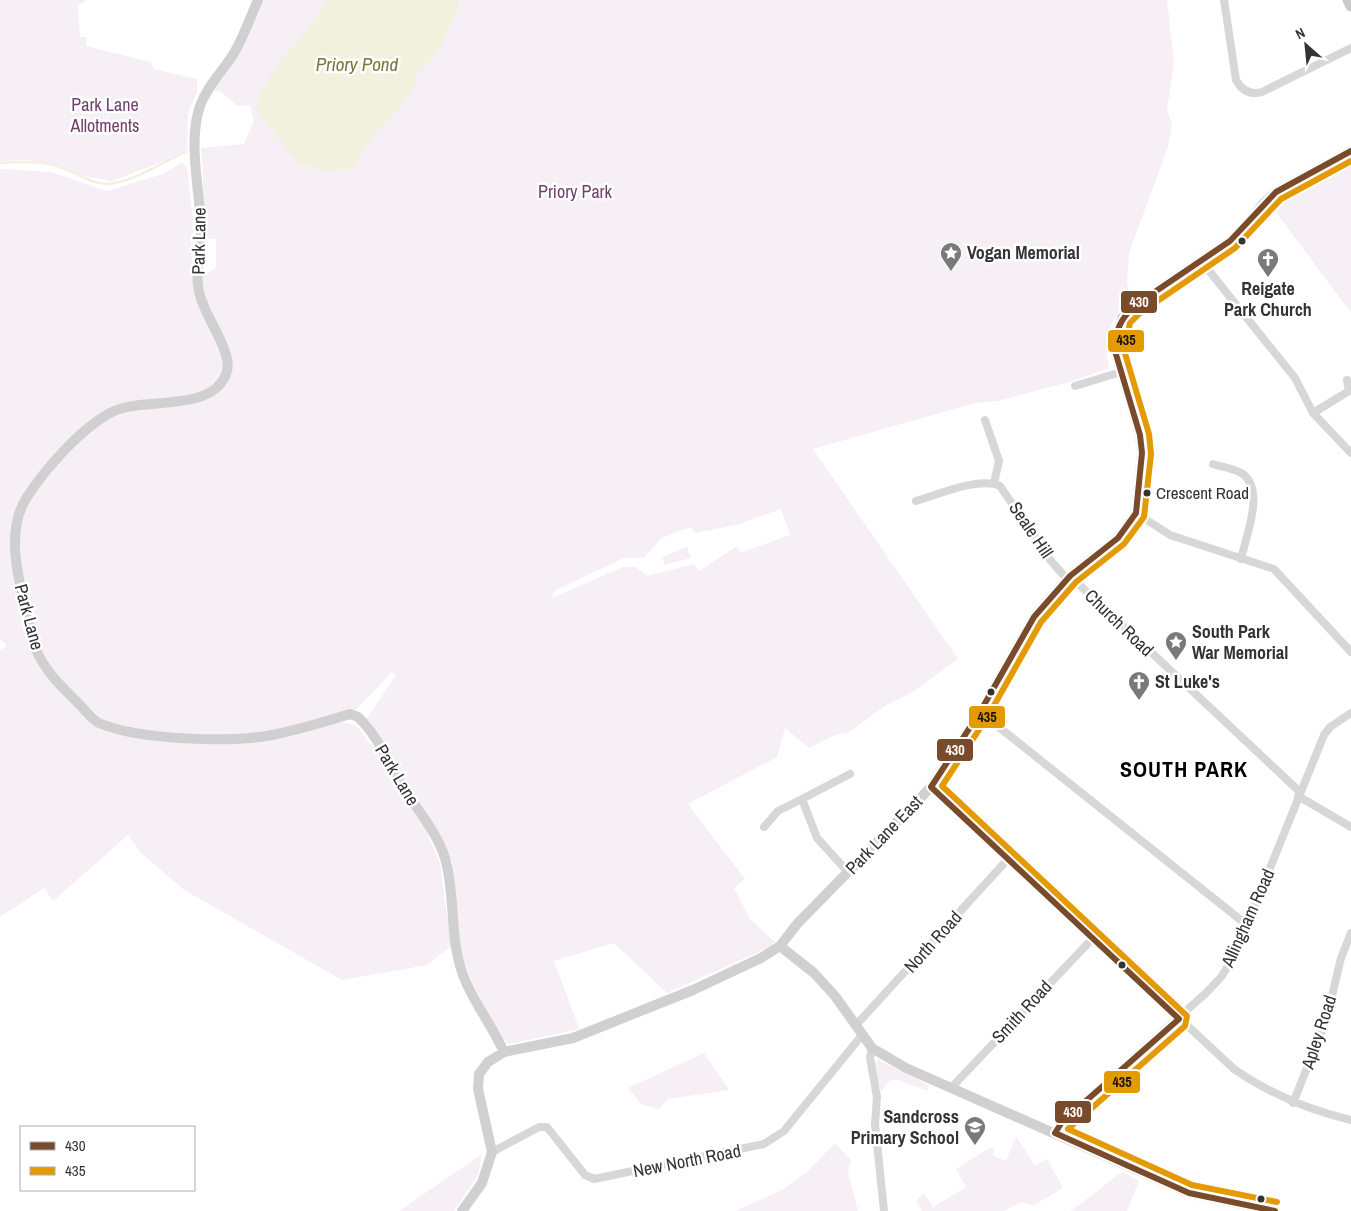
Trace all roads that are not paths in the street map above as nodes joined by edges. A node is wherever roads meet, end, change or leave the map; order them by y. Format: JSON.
{"nodes":[{"id":1,"x":258,"y":0,"type":"edge"},
{"id":2,"x":1224,"y":0,"type":"edge"},
{"id":3,"x":1348,"y":0,"type":"edge"},
{"id":4,"x":1351,"y":6,"type":"edge"},
{"id":5,"x":1351,"y":48,"type":"edge"},
{"id":6,"x":1351,"y":151,"type":"edge"},
{"id":7,"x":1202,"y":262,"type":"junction"},
{"id":8,"x":1121,"y":372,"type":"junction"},
{"id":9,"x":1347,"y":380,"type":"dead end"},
{"id":10,"x":1074,"y":386,"type":"dead end"},
{"id":11,"x":1350,"y":391,"type":"edge"},
{"id":12,"x":1313,"y":413,"type":"junction"},
{"id":13,"x":985,"y":420,"type":"dead end"},
{"id":14,"x":1351,"y":453,"type":"edge"},
{"id":15,"x":1213,"y":464,"type":"dead end"},
{"id":16,"x":994,"y":483,"type":"junction"},
{"id":17,"x":916,"y":501,"type":"dead end"},
{"id":18,"x":1136,"y":514,"type":"junction"},
{"id":19,"x":1240,"y":559,"type":"junction"},
{"id":20,"x":1068,"y":578,"type":"junction"},
{"id":21,"x":1351,"y":652,"type":"edge"},
{"id":22,"x":980,"y":712,"type":"junction"},
{"id":23,"x":1351,"y":713,"type":"edge"},
{"id":24,"x":850,"y":774,"type":"dead end"},
{"id":25,"x":931,"y":787,"type":"junction"},
{"id":26,"x":1299,"y":794,"type":"junction"},
{"id":27,"x":802,"y":798,"type":"junction"},
{"id":28,"x":764,"y":827,"type":"dead end"},
{"id":29,"x":1351,"y":827,"type":"edge"},
{"id":30,"x":1008,"y":859,"type":"junction"},
{"id":31,"x":848,"y":872,"type":"junction"},
{"id":32,"x":1247,"y":924,"type":"junction"},
{"id":33,"x":1351,"y":933,"type":"edge"},
{"id":34,"x":1093,"y":938,"type":"junction"},
{"id":35,"x":780,"y":946,"type":"junction"},
{"id":36,"x":1179,"y":1019,"type":"junction"},
{"id":37,"x":857,"y":1024,"type":"junction"},
{"id":38,"x":862,"y":1035,"type":"junction"},
{"id":39,"x":872,"y":1048,"type":"junction"},
{"id":40,"x":504,"y":1052,"type":"junction"},
{"id":41,"x":952,"y":1087,"type":"junction"},
{"id":42,"x":1293,"y":1103,"type":"junction"},
{"id":43,"x":1351,"y":1120,"type":"edge"},
{"id":44,"x":1055,"y":1133,"type":"junction"},
{"id":45,"x":492,"y":1152,"type":"junction"},
{"id":46,"x":462,"y":1211,"type":"edge"},
{"id":47,"x":884,"y":1211,"type":"edge"},
{"id":48,"x":1276,"y":1211,"type":"edge"}],
"edges":[{"from":1,"to":40,"type":"street","name":"Park Lane"},
{"from":2,"to":5,"type":"street"},
{"from":3,"to":4,"type":"main road"},
{"from":6,"to":7,"type":"street"},
{"from":7,"to":8,"type":"street"},
{"from":7,"to":12,"type":"street"},
{"from":8,"to":10,"type":"street"},
{"from":8,"to":18,"type":"street"},
{"from":9,"to":11,"type":"street"},
{"from":11,"to":12,"type":"street"},
{"from":12,"to":14,"type":"street"},
{"from":13,"to":16,"type":"street"},
{"from":15,"to":19,"type":"street"},
{"from":16,"to":17,"type":"street"},
{"from":16,"to":20,"type":"street","name":"Seale Hill"},
{"from":18,"to":19,"type":"street"},
{"from":18,"to":20,"type":"street","name":"Park Lane East"},
{"from":19,"to":21,"type":"street"},
{"from":20,"to":22,"type":"street","name":"Park Lane East"},
{"from":20,"to":26,"type":"street","name":"Church Road"},
{"from":22,"to":25,"type":"street","name":"Park Lane East"},
{"from":22,"to":32,"type":"street"},
{"from":23,"to":26,"type":"street","name":"Allingham Road"},
{"from":24,"to":27,"type":"street"},
{"from":25,"to":30,"type":"street"},
{"from":25,"to":31,"type":"street","name":"Park Lane East"},
{"from":26,"to":29,"type":"street","name":"Church Road"},
{"from":26,"to":32,"type":"street","name":"Allingham Road"},
{"from":27,"to":28,"type":"street"},
{"from":27,"to":31,"type":"street"},
{"from":30,"to":34,"type":"street"},
{"from":30,"to":37,"type":"street","name":"North Road"},
{"from":31,"to":35,"type":"street","name":"Park Lane East"},
{"from":32,"to":36,"type":"street","name":"Allingham Road"},
{"from":33,"to":42,"type":"street","name":"Apley Road"},
{"from":34,"to":36,"type":"street"},
{"from":34,"to":41,"type":"street","name":"Smith Road"},
{"from":35,"to":37,"type":"street"},
{"from":35,"to":40,"type":"street","name":"Park Lane East"},
{"from":36,"to":42,"type":"street"},
{"from":36,"to":44,"type":"street","name":"Allingham Road"},
{"from":37,"to":38,"type":"street"},
{"from":38,"to":39,"type":"street"},
{"from":38,"to":45,"type":"street","name":"New North Road"},
{"from":39,"to":41,"type":"street"},
{"from":39,"to":47,"type":"street"},
{"from":40,"to":45,"type":"street"},
{"from":41,"to":44,"type":"street"},
{"from":42,"to":43,"type":"street"},
{"from":44,"to":48,"type":"street"},
{"from":45,"to":46,"type":"street"}]}
